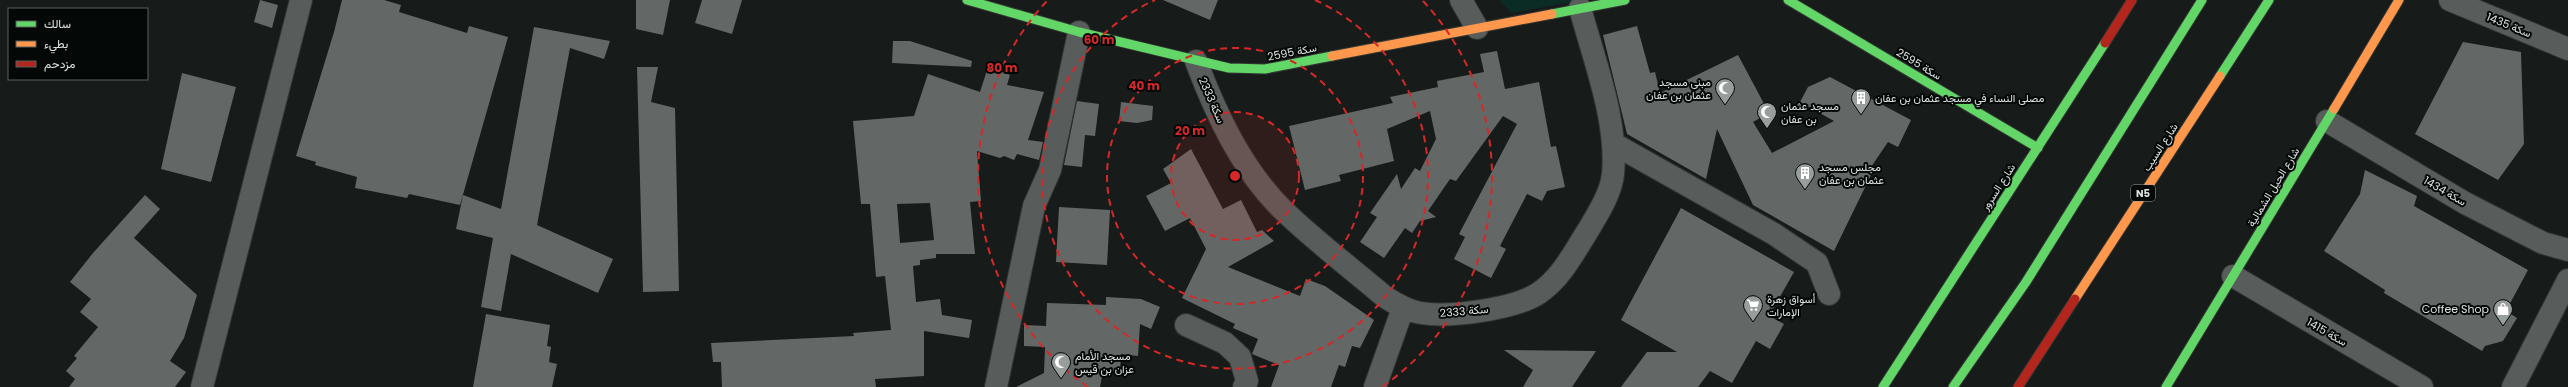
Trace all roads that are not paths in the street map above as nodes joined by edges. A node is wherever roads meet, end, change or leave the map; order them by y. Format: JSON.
{"nodes":[{"id":1,"x":301,"y":0,"type":"edge"},
{"id":2,"x":967,"y":0,"type":"edge"},
{"id":3,"x":1461,"y":0,"type":"edge"},
{"id":4,"x":1625,"y":0,"type":"edge"},
{"id":5,"x":1788,"y":0,"type":"edge"},
{"id":6,"x":2132,"y":0,"type":"edge"},
{"id":7,"x":2202,"y":0,"type":"edge"},
{"id":8,"x":2269,"y":0,"type":"edge"},
{"id":9,"x":2399,"y":0,"type":"edge"},
{"id":10,"x":2450,"y":0,"type":"edge"},
{"id":11,"x":993,"y":4,"type":"edge"},
{"id":12,"x":1580,"y":8,"type":"junction"},
{"id":13,"x":1477,"y":28,"type":"junction"},
{"id":14,"x":1079,"y":32,"type":"junction"},
{"id":15,"x":2568,"y":49,"type":"edge"},
{"id":16,"x":1196,"y":61,"type":"junction"},
{"id":17,"x":2327,"y":120,"type":"junction"},
{"id":18,"x":1614,"y":144,"type":"junction"},
{"id":19,"x":2038,"y":148,"type":"junction"},
{"id":20,"x":2568,"y":250,"type":"edge"},
{"id":21,"x":2233,"y":276,"type":"junction"},
{"id":22,"x":2568,"y":280,"type":"edge"},
{"id":23,"x":1829,"y":294,"type":"dead end"},
{"id":24,"x":1404,"y":308,"type":"junction"},
{"id":25,"x":1186,"y":325,"type":"dead end"},
{"id":26,"x":202,"y":387,"type":"edge"},
{"id":27,"x":996,"y":387,"type":"edge"},
{"id":28,"x":1244,"y":387,"type":"edge"},
{"id":29,"x":1375,"y":387,"type":"edge"},
{"id":30,"x":1883,"y":387,"type":"edge"},
{"id":31,"x":1953,"y":387,"type":"edge"},
{"id":32,"x":2018,"y":387,"type":"edge"},
{"id":33,"x":2166,"y":387,"type":"edge"},
{"id":34,"x":2422,"y":387,"type":"edge"},
{"id":35,"x":2513,"y":387,"type":"edge"}],
"edges":[{"from":1,"to":26,"type":"street"},
{"from":2,"to":11,"type":"main road","name":"سكة 2595"},
{"from":3,"to":13,"type":"street"},
{"from":4,"to":12,"type":"main road","name":"سكة 2595"},
{"from":5,"to":19,"type":"main road","name":"سكة 2595"},
{"from":6,"to":19,"type":"main road","name":"شارع السرور"},
{"from":7,"to":31,"type":"main road"},
{"from":8,"to":32,"type":"main road","name":"شارع السيب","number":"N5"},
{"from":9,"to":17,"type":"main road","name":"شارع الحيل الشمالية"},
{"from":10,"to":15,"type":"street","name":"سكة 1435"},
{"from":11,"to":14,"type":"main road","name":"سكة 2595"},
{"from":12,"to":13,"type":"main road","name":"سكة 2595"},
{"from":12,"to":18,"type":"street","name":"سكة 2333"},
{"from":13,"to":16,"type":"main road","name":"سكة 2595"},
{"from":14,"to":16,"type":"main road","name":"سكة 2595"},
{"from":14,"to":27,"type":"street"},
{"from":16,"to":24,"type":"street","name":"سكة 2333"},
{"from":17,"to":20,"type":"street","name":"سكة 1434"},
{"from":17,"to":21,"type":"main road","name":"شارع الحيل الشمالية"},
{"from":18,"to":23,"type":"street"},
{"from":18,"to":24,"type":"street","name":"سكة 2333"},
{"from":19,"to":30,"type":"main road","name":"شارع السرور"},
{"from":21,"to":33,"type":"main road","name":"شارع الحيل الشمالية"},
{"from":21,"to":34,"type":"street","name":"سكة 1415"},
{"from":22,"to":35,"type":"street"},
{"from":24,"to":29,"type":"street"},
{"from":25,"to":28,"type":"street"}]}
